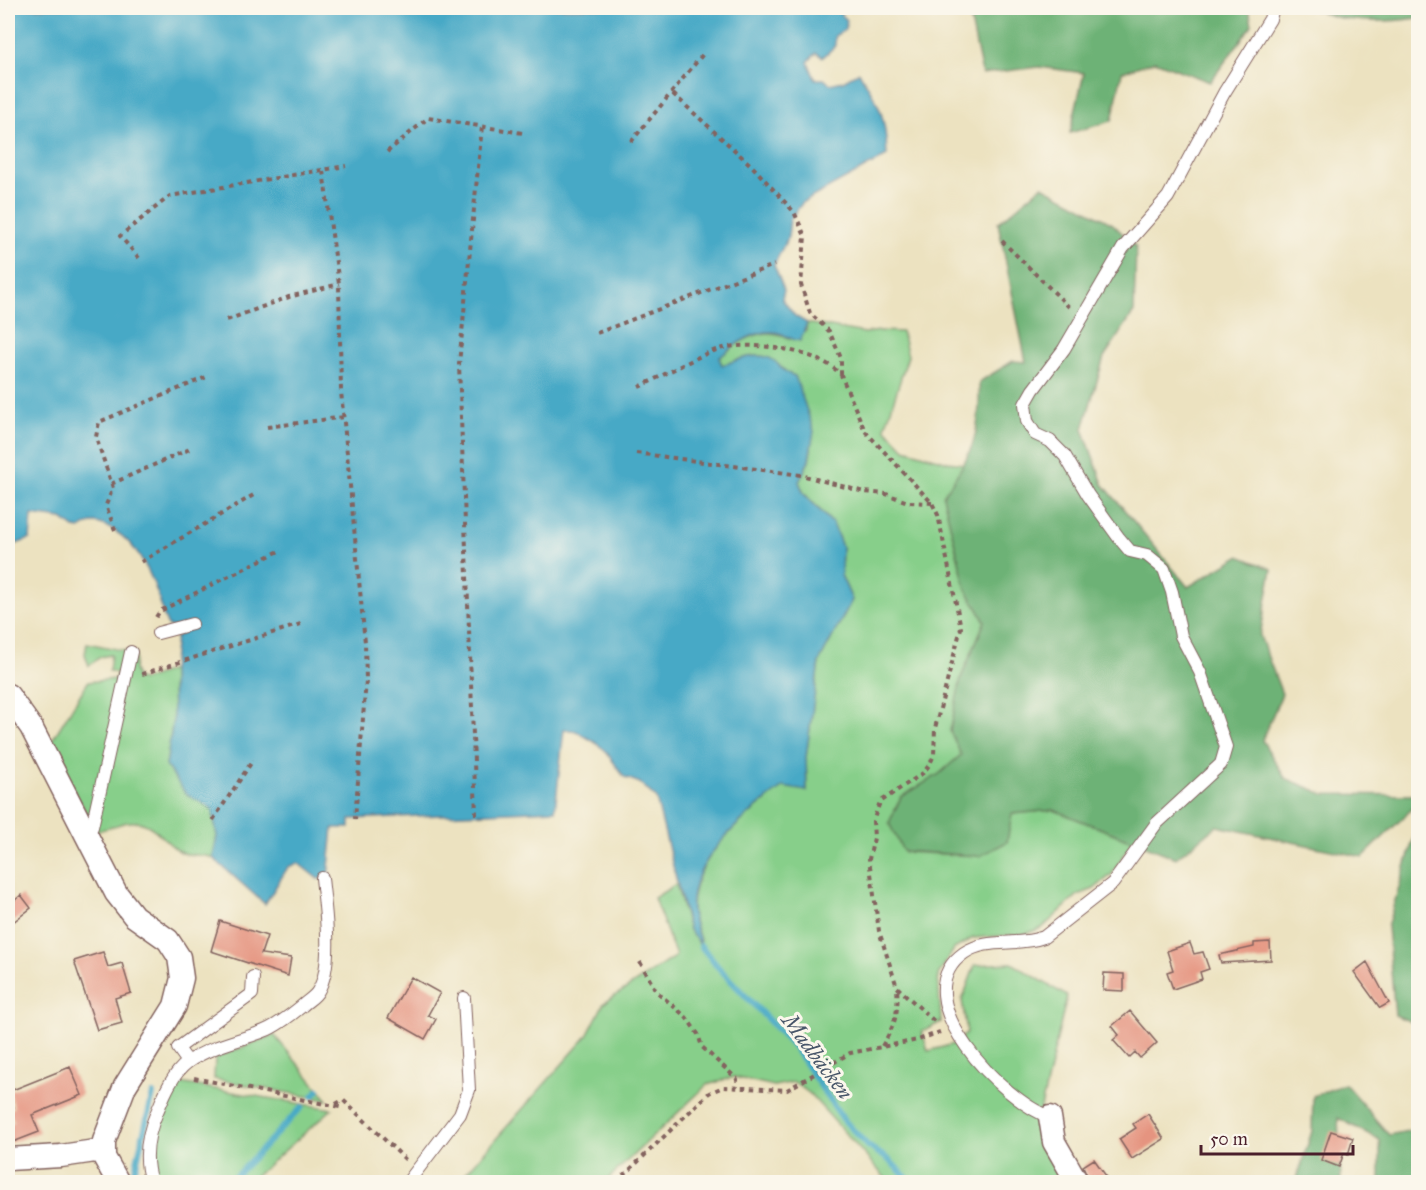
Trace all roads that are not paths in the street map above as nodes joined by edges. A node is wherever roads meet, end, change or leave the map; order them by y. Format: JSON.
{"nodes":[{"id":1,"x":1274,"y":8,"type":"edge"},
{"id":2,"x":192,"y":624,"type":"dead end"},
{"id":3,"x":158,"y":633,"type":"dead end"},
{"id":4,"x":131,"y":651,"type":"dead end"},
{"id":5,"x":8,"y":696,"type":"edge"},
{"id":6,"x":87,"y":832,"type":"junction"},
{"id":7,"x":322,"y":878,"type":"dead end"},
{"id":8,"x":253,"y":977,"type":"dead end"},
{"id":9,"x":464,"y":998,"type":"dead end"},
{"id":10,"x":188,"y":1062,"type":"junction"},
{"id":11,"x":1050,"y":1117,"type":"joint"},
{"id":12,"x":102,"y":1150,"type":"junction"},
{"id":13,"x":8,"y":1159,"type":"edge"},
{"id":14,"x":118,"y":1182,"type":"edge"},
{"id":15,"x":151,"y":1182,"type":"edge"},
{"id":16,"x":408,"y":1182,"type":"edge"},
{"id":17,"x":1077,"y":1182,"type":"edge"}],
"edges":[{"from":1,"to":11,"type":"lane"},
{"from":2,"to":3,"type":"lane"},
{"from":4,"to":6,"type":"lane"},
{"from":5,"to":6,"type":"street"},
{"from":6,"to":12,"type":"street"},
{"from":7,"to":10,"type":"lane"},
{"from":8,"to":10,"type":"lane"},
{"from":9,"to":16,"type":"lane"},
{"from":10,"to":15,"type":"lane"},
{"from":11,"to":17,"type":"street"},
{"from":12,"to":13,"type":"street"},
{"from":12,"to":14,"type":"street"}]}
